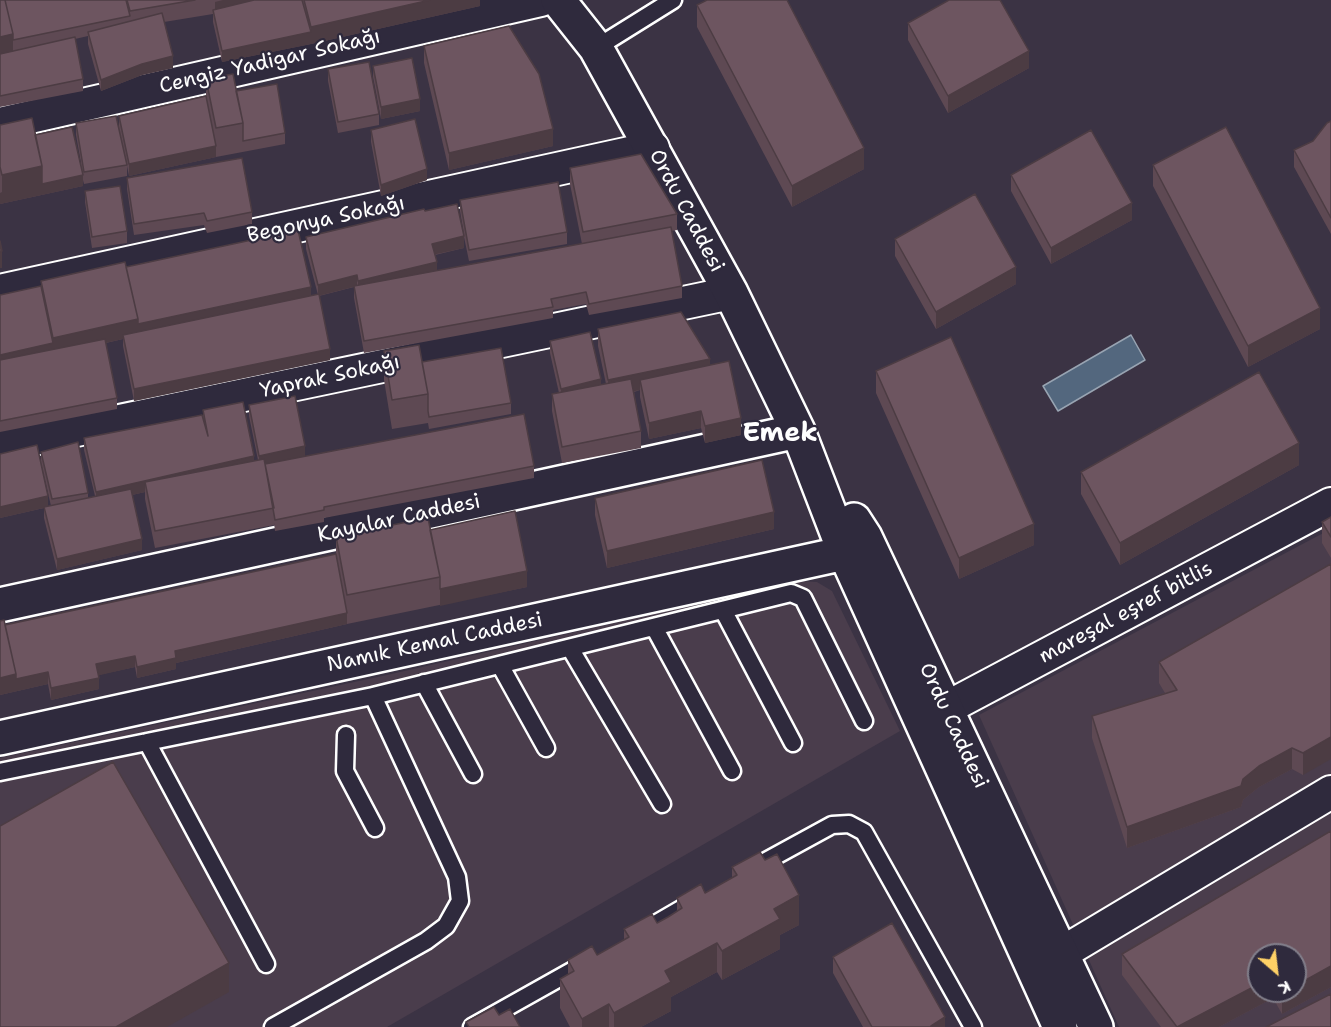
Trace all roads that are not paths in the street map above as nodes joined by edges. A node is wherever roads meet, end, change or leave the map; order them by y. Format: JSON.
{"nodes":[{"id":1,"x":541,"y":0,"type":"edge"},
{"id":2,"x":558,"y":0,"type":"edge"},
{"id":3,"x":673,"y":0,"type":"edge"},
{"id":4,"x":596,"y":48,"type":"junction"},
{"id":5,"x":0,"y":124,"type":"edge"},
{"id":6,"x":653,"y":148,"type":"junction"},
{"id":7,"x":0,"y":291,"type":"edge"},
{"id":8,"x":731,"y":293,"type":"junction"},
{"id":9,"x":798,"y":431,"type":"junction"},
{"id":10,"x":0,"y":446,"type":"edge"},
{"id":11,"x":1331,"y":504,"type":"edge"},
{"id":12,"x":855,"y":545,"type":"junction"},
{"id":13,"x":0,"y":605,"type":"edge"},
{"id":14,"x":723,"y":610,"type":"junction"},
{"id":15,"x":654,"y":627,"type":"junction"},
{"id":16,"x":570,"y":648,"type":"junction"},
{"id":17,"x":500,"y":664,"type":"junction"},
{"id":18,"x":424,"y":683,"type":"junction"},
{"id":19,"x":373,"y":696,"type":"junction"},
{"id":20,"x":933,"y":715,"type":"junction"},
{"id":21,"x":864,"y":721,"type":"dead end"},
{"id":22,"x":346,"y":735,"type":"dead end"},
{"id":23,"x":0,"y":738,"type":"edge"},
{"id":24,"x":147,"y":742,"type":"junction"},
{"id":25,"x":793,"y":743,"type":"dead end"},
{"id":26,"x":546,"y":748,"type":"dead end"},
{"id":27,"x":732,"y":771,"type":"dead end"},
{"id":28,"x":0,"y":772,"type":"edge"},
{"id":29,"x":473,"y":774,"type":"dead end"},
{"id":30,"x":1331,"y":792,"type":"edge"},
{"id":31,"x":662,"y":804,"type":"dead end"},
{"id":32,"x":375,"y":828,"type":"dead end"},
{"id":33,"x":741,"y":875,"type":"edge"},
{"id":34,"x":710,"y":893,"type":"edge"},
{"id":35,"x":627,"y":939,"type":"edge"},
{"id":36,"x":1062,"y":953,"type":"junction"},
{"id":37,"x":596,"y":957,"type":"edge"},
{"id":38,"x":266,"y":964,"type":"dead end"},
{"id":39,"x":273,"y":1027,"type":"edge"},
{"id":40,"x":472,"y":1027,"type":"edge"},
{"id":41,"x":973,"y":1027,"type":"edge"},
{"id":42,"x":1060,"y":1027,"type":"edge"},
{"id":43,"x":1096,"y":1027,"type":"edge"}],
"edges":[{"from":1,"to":5,"type":"street","name":"Cengiz Yadigar Sokağı"},
{"from":2,"to":4,"type":"main road","name":"Ordu Caddesi"},
{"from":3,"to":4,"type":"lane"},
{"from":4,"to":6,"type":"main road","name":"Ordu Caddesi"},
{"from":6,"to":7,"type":"street","name":"Begonya Sokağı"},
{"from":6,"to":8,"type":"main road","name":"Ordu Caddesi"},
{"from":8,"to":9,"type":"main road","name":"Ordu Caddesi"},
{"from":8,"to":10,"type":"street","name":"Yaprak Sokağı"},
{"from":9,"to":12,"type":"main road","name":"Ordu Caddesi"},
{"from":9,"to":13,"type":"main road","name":"Kayalar Caddesi"},
{"from":11,"to":20,"type":"street","name":"mareşal eşref bitlis"},
{"from":12,"to":20,"type":"main road","name":"Ordu Caddesi"},
{"from":12,"to":23,"type":"main road","name":"Namık Kemal Caddesi"},
{"from":14,"to":15,"type":"lane"},
{"from":14,"to":21,"type":"lane"},
{"from":14,"to":25,"type":"lane"},
{"from":15,"to":16,"type":"lane"},
{"from":15,"to":27,"type":"lane"},
{"from":16,"to":17,"type":"lane"},
{"from":16,"to":31,"type":"lane"},
{"from":17,"to":18,"type":"lane"},
{"from":17,"to":26,"type":"lane"},
{"from":18,"to":19,"type":"lane"},
{"from":18,"to":29,"type":"lane"},
{"from":19,"to":24,"type":"lane"},
{"from":19,"to":39,"type":"lane"},
{"from":20,"to":36,"type":"main road","name":"Ordu Caddesi"},
{"from":20,"to":42,"type":"main road","name":"Ordu Caddesi"},
{"from":22,"to":32,"type":"lane"},
{"from":24,"to":28,"type":"lane"},
{"from":24,"to":38,"type":"lane"},
{"from":30,"to":36,"type":"street"},
{"from":33,"to":41,"type":"lane"},
{"from":34,"to":35,"type":"lane"},
{"from":36,"to":43,"type":"main road","name":"Ordu Caddesi"},
{"from":37,"to":40,"type":"lane"}]}
